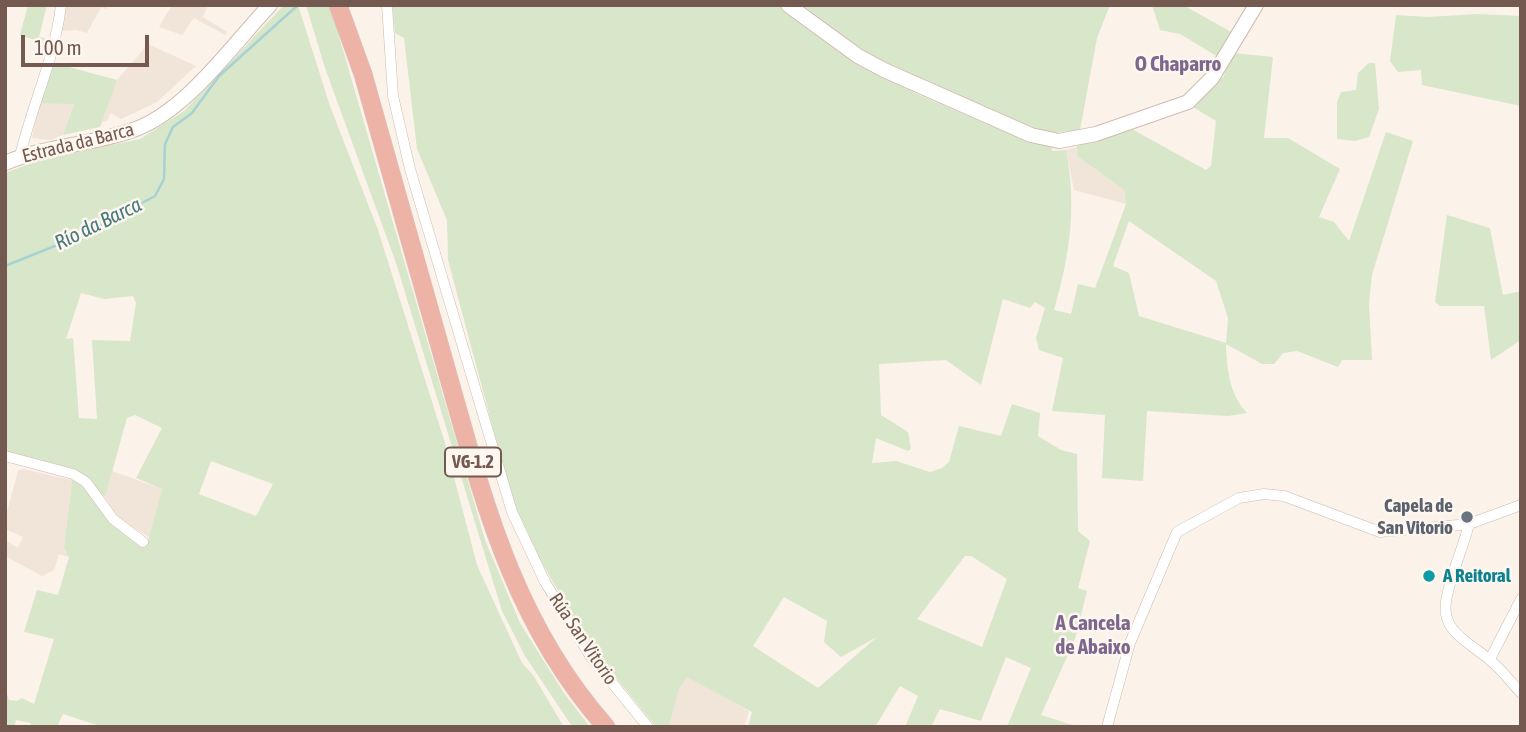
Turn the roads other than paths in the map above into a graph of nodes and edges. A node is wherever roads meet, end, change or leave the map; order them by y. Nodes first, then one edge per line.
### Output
1 (61, 5) edge
2 (270, 5) edge
3 (338, 5) edge
4 (387, 5) edge
5 (788, 5) edge
6 (1256, 5) edge
7 (20, 156) junction
8 (5, 163) edge
9 (5, 456) edge
10 (1521, 505) edge
11 (1469, 524) junction
12 (143, 542) dead end
13 (1521, 599) edge
14 (1490, 659) junction
15 (1521, 693) edge
16 (606, 727) edge
17 (648, 727) edge
18 (1107, 727) edge

1 - 7 street
2 - 7 street, Estrada da Barca
3 - 16 highway, VG-1.2
4 - 17 street, Rúa San Vitorio
5 - 6 street
7 - 8 street, Estrada da Barca
9 - 12 street
10 - 11 street
11 - 14 street
11 - 18 street
13 - 14 street
14 - 15 street

